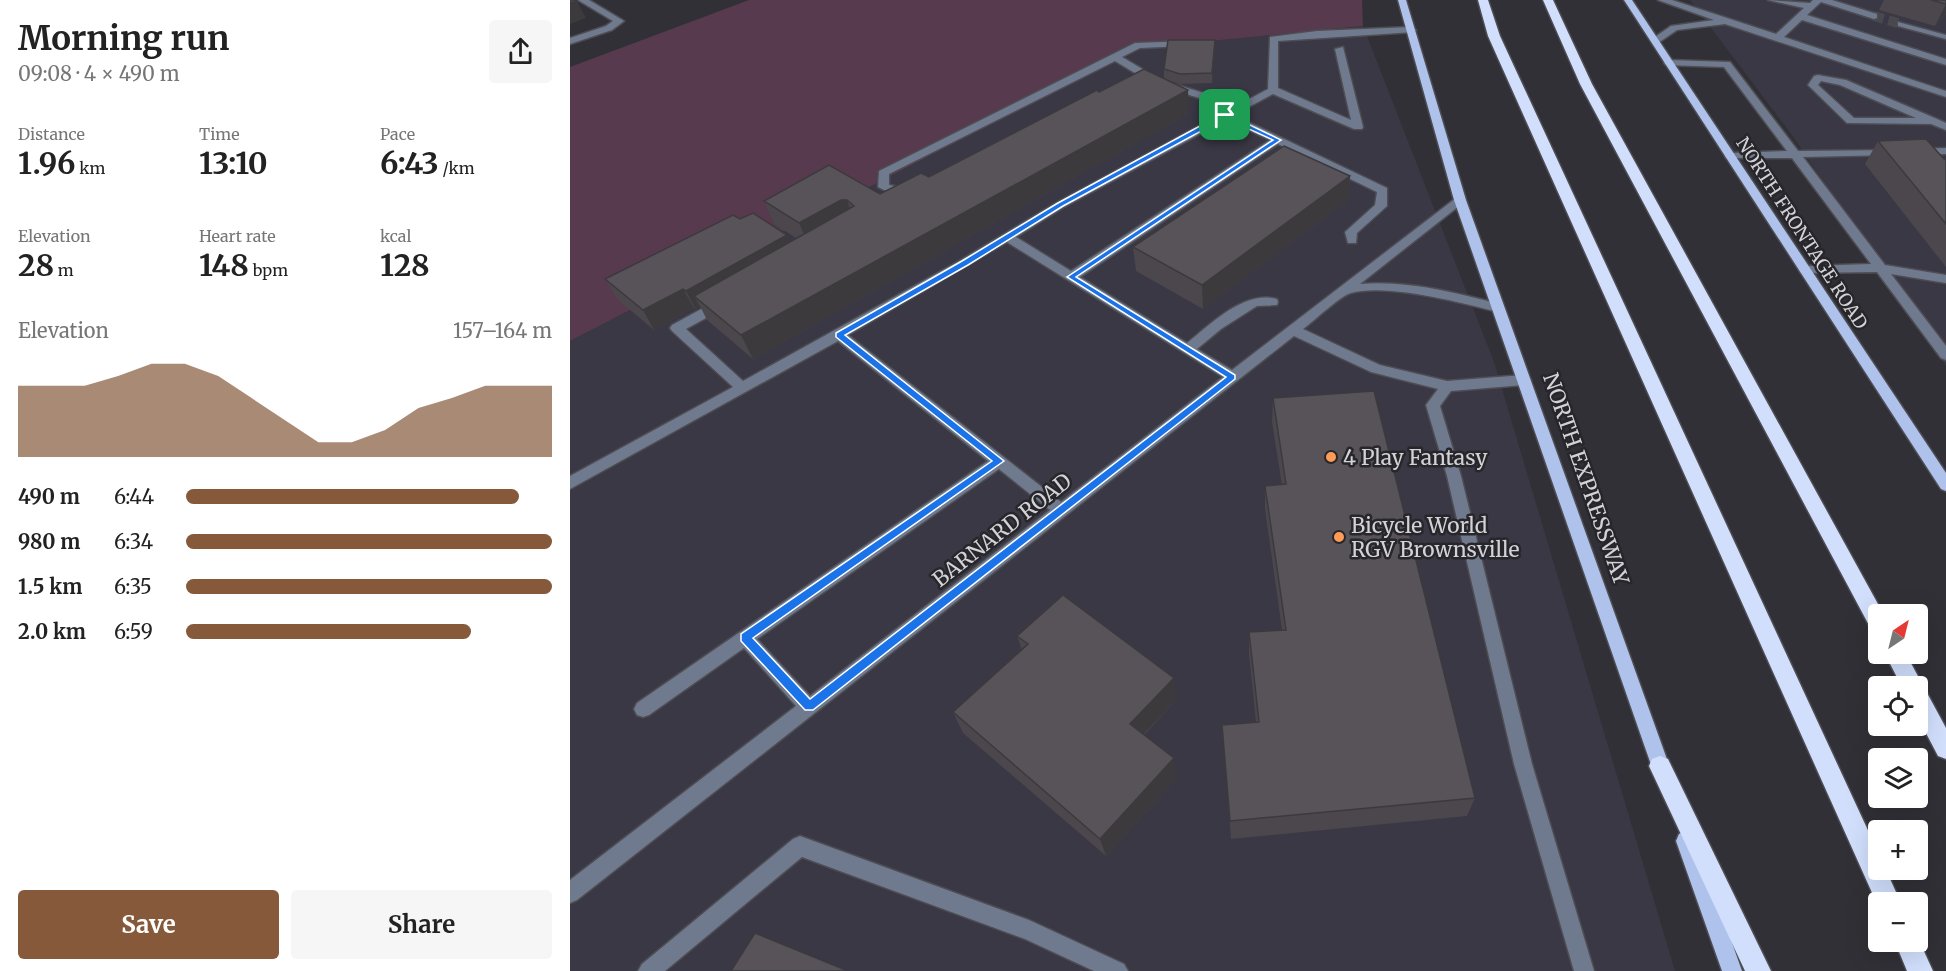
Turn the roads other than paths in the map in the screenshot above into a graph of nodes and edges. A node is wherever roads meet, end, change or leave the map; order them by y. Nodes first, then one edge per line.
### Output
1 (583, 0) edge
2 (1402, 0) edge
3 (1483, 0) edge
4 (1548, 0) edge
5 (1628, 0) edge
6 (1663, 0) edge
7 (1772, 0) edge
8 (1817, 2) edge
9 (1800, 16) junction
10 (1874, 16) tunnel mouth
11 (1727, 21) junction
12 (1901, 24) tunnel mouth
13 (1411, 30) junction
14 (1777, 38) junction
15 (570, 41) edge
16 (1654, 41) junction
17 (1194, 42) edge
18 (1937, 44) edge
19 (1340, 49) dead end
20 (1114, 56) junction
21 (1946, 62) edge
22 (1670, 63) junction
23 (1141, 72) junction
24 (1127, 80) edge
25 (1273, 90) junction
26 (1946, 94) edge
27 (1240, 107) junction
28 (1225, 115) junction
29 (1933, 122) junction
30 (1946, 127) edge
31 (1278, 140) junction
32 (1946, 151) edge
33 (1795, 154) junction
34 (1730, 156) junction
35 (924, 188) edge
36 (1460, 200) junction
37 (1007, 237) junction
38 (1352, 240) dead end
39 (1880, 268) junction
40 (1805, 270) junction
41 (1071, 277) junction
42 (1946, 279) edge
43 (1346, 288) junction
44 (728, 299) edge
45 (1272, 302) dead end
46 (1498, 308) junction
47 (1293, 330) junction
48 (839, 335) junction
49 (1188, 349) junction
50 (1946, 355) edge
51 (1232, 377) junction
52 (1524, 380) junction
53 (1447, 386) junction
54 (742, 388) junction
55 (999, 461) junction
56 (570, 483) edge
57 (1946, 485) edge
58 (1061, 510) junction
59 (1868, 605) edge
60 (745, 638) junction
61 (809, 706) junction
62 (643, 709) dead end
63 (1928, 715) edge
64 (1946, 749) edge
65 (1660, 766) junction
66 (1884, 892) edge
67 (570, 893) edge
68 (1911, 952) edge
69 (650, 971) edge
70 (1117, 971) edge
71 (1584, 971) edge
72 (1732, 971) edge
73 (1758, 971) edge
74 (1920, 971) edge

1 - 15 street
2 - 13 main road, NORTH EXPRESSWAY
3 - 66 highway
4 - 59 highway
5 - 16 main road, NORTH FRONTAGE ROAD
6 - 11 street
7 - 8 street
8 - 9 street
8 - 10 street
9 - 14 street
9 - 18 street
11 - 14 street
11 - 16 street
12 - 18 street
13 - 25 street
13 - 36 main road, NORTH EXPRESSWAY
14 - 26 street
16 - 22 main road, NORTH FRONTAGE ROAD
17 - 20 street
18 - 21 street
19 - 25 street
20 - 23 street
20 - 35 street
22 - 33 street
22 - 34 main road, NORTH FRONTAGE ROAD
23 - 24 street
23 - 27 street
25 - 27 street
27 - 28 street
28 - 31 street
28 - 37 street
29 - 29 street
29 - 30 street
31 - 38 street
31 - 41 street
32 - 33 street
33 - 34 street
33 - 39 street
34 - 40 main road, NORTH FRONTAGE ROAD
36 - 43 street, BARNARD ROAD
36 - 46 main road, NORTH EXPRESSWAY
37 - 41 street
37 - 48 street
39 - 40 street
39 - 42 street
39 - 50 street
40 - 57 main road, NORTH FRONTAGE ROAD
41 - 49 street
43 - 46 street
43 - 47 street, BARNARD ROAD
44 - 54 street
45 - 49 street
46 - 52 main road, NORTH EXPRESSWAY
47 - 51 street, BARNARD ROAD
47 - 53 street
48 - 54 street
48 - 55 street
49 - 51 street
51 - 58 street, BARNARD ROAD
52 - 53 street
52 - 65 main road, NORTH EXPRESSWAY
53 - 71 street
54 - 56 street
55 - 58 street
55 - 60 street
58 - 61 street, BARNARD ROAD
60 - 61 street
60 - 62 street
61 - 67 street, BARNARD ROAD
63 - 64 highway
65 - 72 main road, NORTH EXPRESSWAY
65 - 73 highway
68 - 74 highway
69 - 70 street

